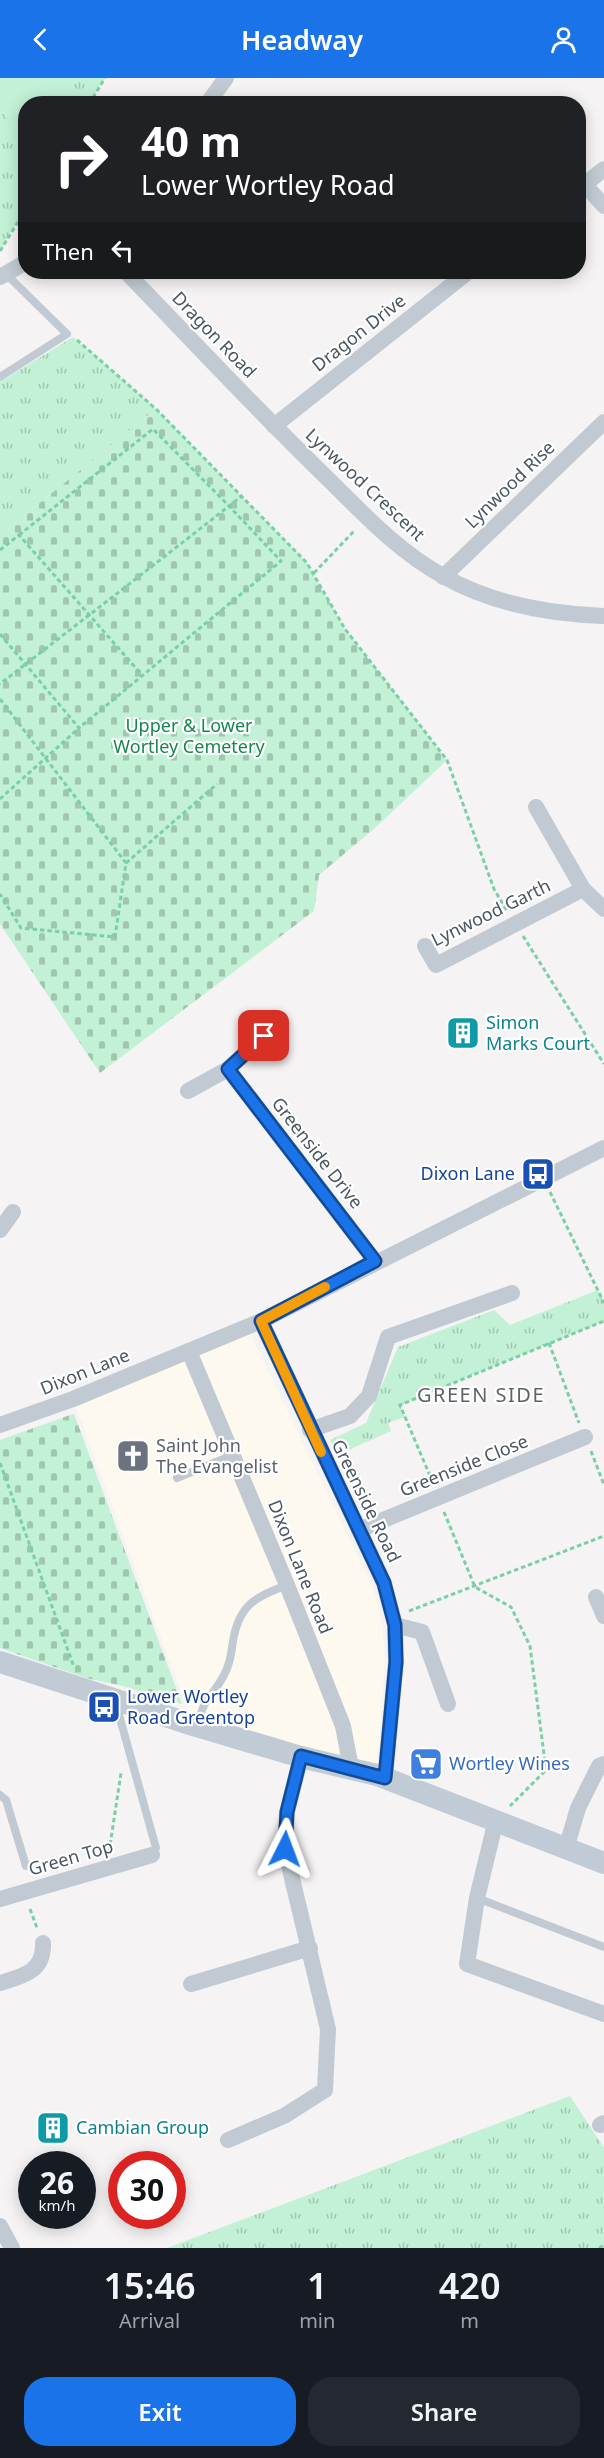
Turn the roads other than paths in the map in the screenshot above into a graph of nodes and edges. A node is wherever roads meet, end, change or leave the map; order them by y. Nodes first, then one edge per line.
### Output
1 (226, 78) edge
2 (213, 96) edge
3 (604, 169) edge
4 (586, 184) edge
5 (586, 190) edge
6 (604, 206) edge
7 (18, 267) edge
8 (3, 275) edge
9 (133, 279) edge
10 (459, 279) edge
11 (0, 377) edge
12 (604, 422) edge
13 (274, 426) junction
14 (443, 577) junction
15 (604, 616) edge
16 (536, 807) dead end
17 (583, 889) junction
18 (604, 909) edge
19 (425, 946) dead end
20 (264, 1036) dead end
21 (228, 1069) junction
22 (188, 1091) dead end
23 (604, 1148) edge
24 (13, 1212) dead end
25 (0, 1230) edge
26 (375, 1261) junction
27 (512, 1293) dead end
28 (261, 1321) junction
29 (189, 1351) junction
30 (0, 1425) edge
31 (310, 1430) junction
32 (585, 1437) road end
33 (233, 1455) junction
34 (177, 1478) dead end
35 (359, 1530) junction
36 (287, 1585) junction
37 (596, 1597) dead end
38 (604, 1616) edge
39 (394, 1621) junction
40 (0, 1662) edge
41 (114, 1700) junction
42 (448, 1704) dead end
43 (198, 1726) junction
44 (301, 1756) junction
45 (604, 1764) edge
46 (351, 1768) junction
47 (385, 1778) junction
48 (0, 1795) edge
49 (496, 1820) junction
50 (566, 1849) junction
51 (152, 1856) joint
52 (604, 1863) edge
53 (26, 1866) dead end
54 (477, 1898) junction
55 (0, 1899) edge
56 (43, 1943) road end
57 (604, 1947) edge
58 (310, 1948) junction
59 (0, 1983) edge
60 (191, 1984) dead end
61 (604, 2014) edge
62 (228, 2140) dead end
63 (0, 2226) edge
64 (12, 2248) edge

1 - 2 street
3 - 4 street
5 - 6 street
7 - 8 street
8 - 11 lane
9 - 13 street, Dragon Road
10 - 13 street, Dragon Drive
12 - 14 street, Lynwood Rise
13 - 14 street, Lynwood Crescent
14 - 15 street, Lynwood Crescent
16 - 17 street
17 - 18 street
17 - 19 street, Lynwood Garth
20 - 21 street
21 - 22 street
21 - 26 street, Greenside Drive
23 - 26 street, Dixon Lane
24 - 25 street
26 - 28 street, Dixon Lane
27 - 31 street
28 - 29 street, Dixon Lane
28 - 31 street, Greenside Road
29 - 30 street, Dixon Lane
29 - 33 street, Dixon Lane Road
31 - 35 street, Greenside Road
32 - 35 street, Greenside Close
33 - 34 lane
33 - 36 street, Dixon Lane Road
35 - 39 street, Greenside Road
36 - 43 lane
36 - 46 street, Dixon Lane Road
37 - 38 street
39 - 42 street
39 - 47 street, Greenside Road
40 - 41 street
41 - 43 street
41 - 51 lane
43 - 44 street
44 - 46 street
44 - 58 street
45 - 50 street
46 - 47 street
47 - 49 street
48 - 53 lane
49 - 50 street
49 - 54 street
50 - 52 street
51 - 55 street, Green Top
54 - 57 lane
54 - 61 street
56 - 59 street
58 - 60 street
58 - 62 street
63 - 64 street

